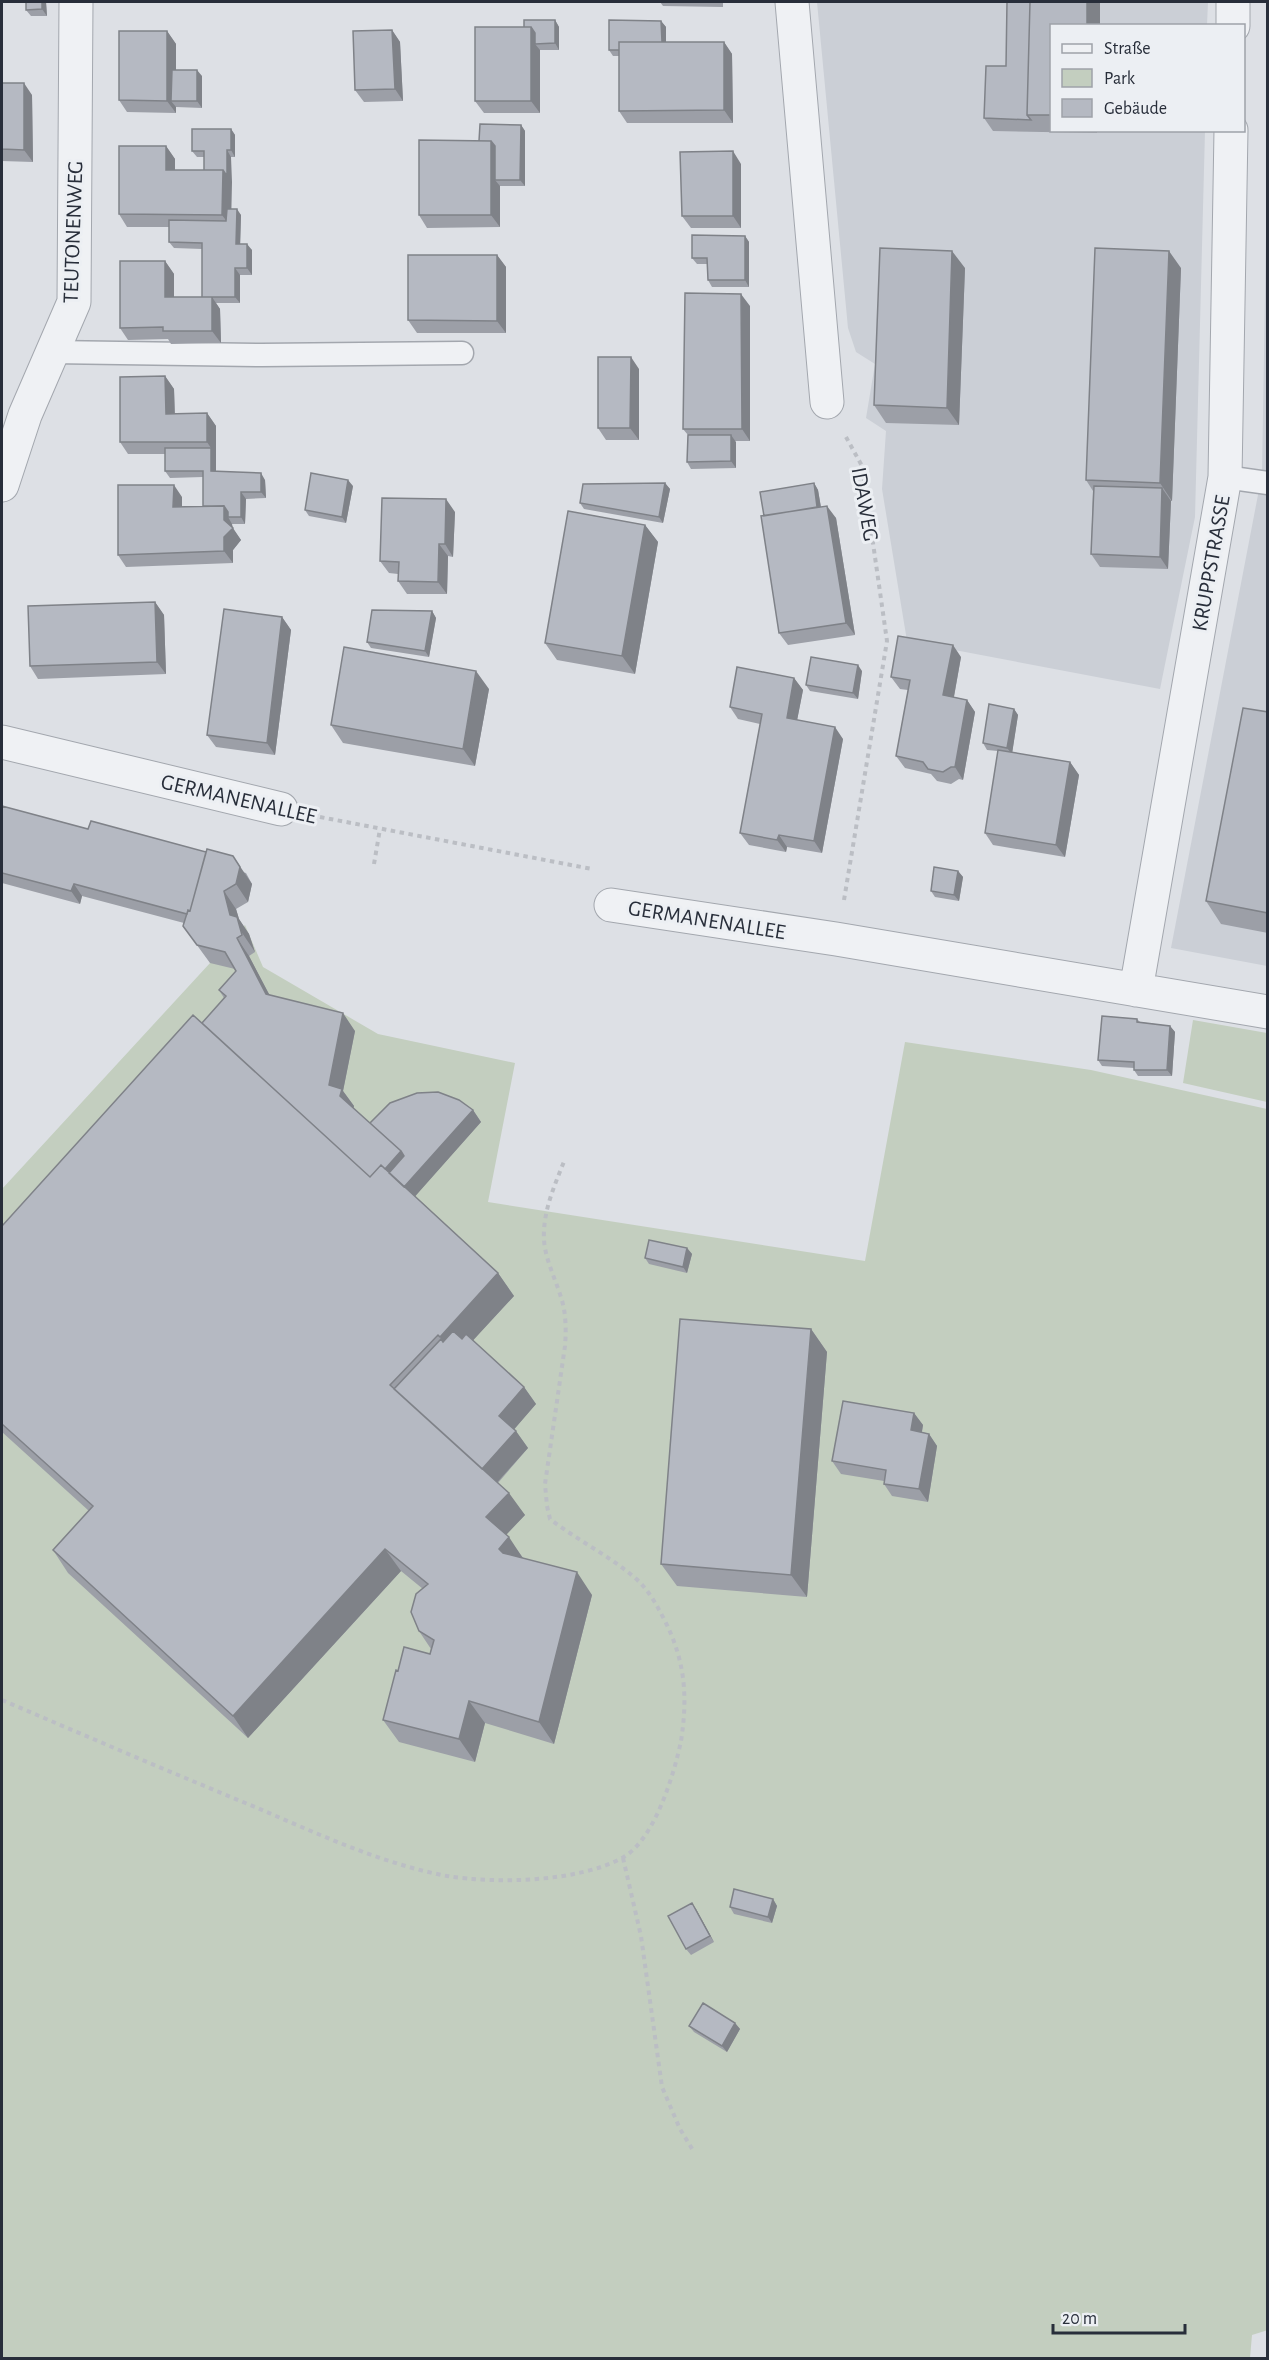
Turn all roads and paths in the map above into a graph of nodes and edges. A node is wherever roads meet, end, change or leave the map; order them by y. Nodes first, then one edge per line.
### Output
1 (76, 2) edge
2 (792, 2) edge
3 (1233, 2) edge
4 (1233, 24) edge
5 (1231, 132) edge
6 (52, 352) junction
7 (462, 353) dead end
8 (827, 402) joint
9 (1225, 477) junction
10 (1268, 483) edge
11 (2, 485) edge
12 (2, 742) edge
13 (281, 809) joint
14 (380, 829) junction
15 (374, 864) dead end
16 (611, 904) joint
17 (836, 939) junction
18 (1136, 990) junction
19 (1268, 1012) edge
20 (565, 1159) dead end
21 (2, 1700) edge
22 (624, 1858) junction
23 (694, 2152) dead end

1 - 6 street, TEUTONENWEG
2 - 8 street
3 - 4 street
5 - 9 street, KRUPPSTRASSE
6 - 7 lane
6 - 11 street, TEUTONENWEG
8 - 17 path, IDAWEG
9 - 10 lane
9 - 18 street, KRUPPSTRASSE
12 - 13 street, GERMANENALLEE
13 - 14 path, GERMANENALLEE
14 - 15 path
14 - 16 path, GERMANENALLEE
16 - 17 street, GERMANENALLEE
17 - 18 street, GERMANENALLEE
18 - 19 street, GERMANENALLEE
20 - 22 path
21 - 22 path
22 - 23 path

